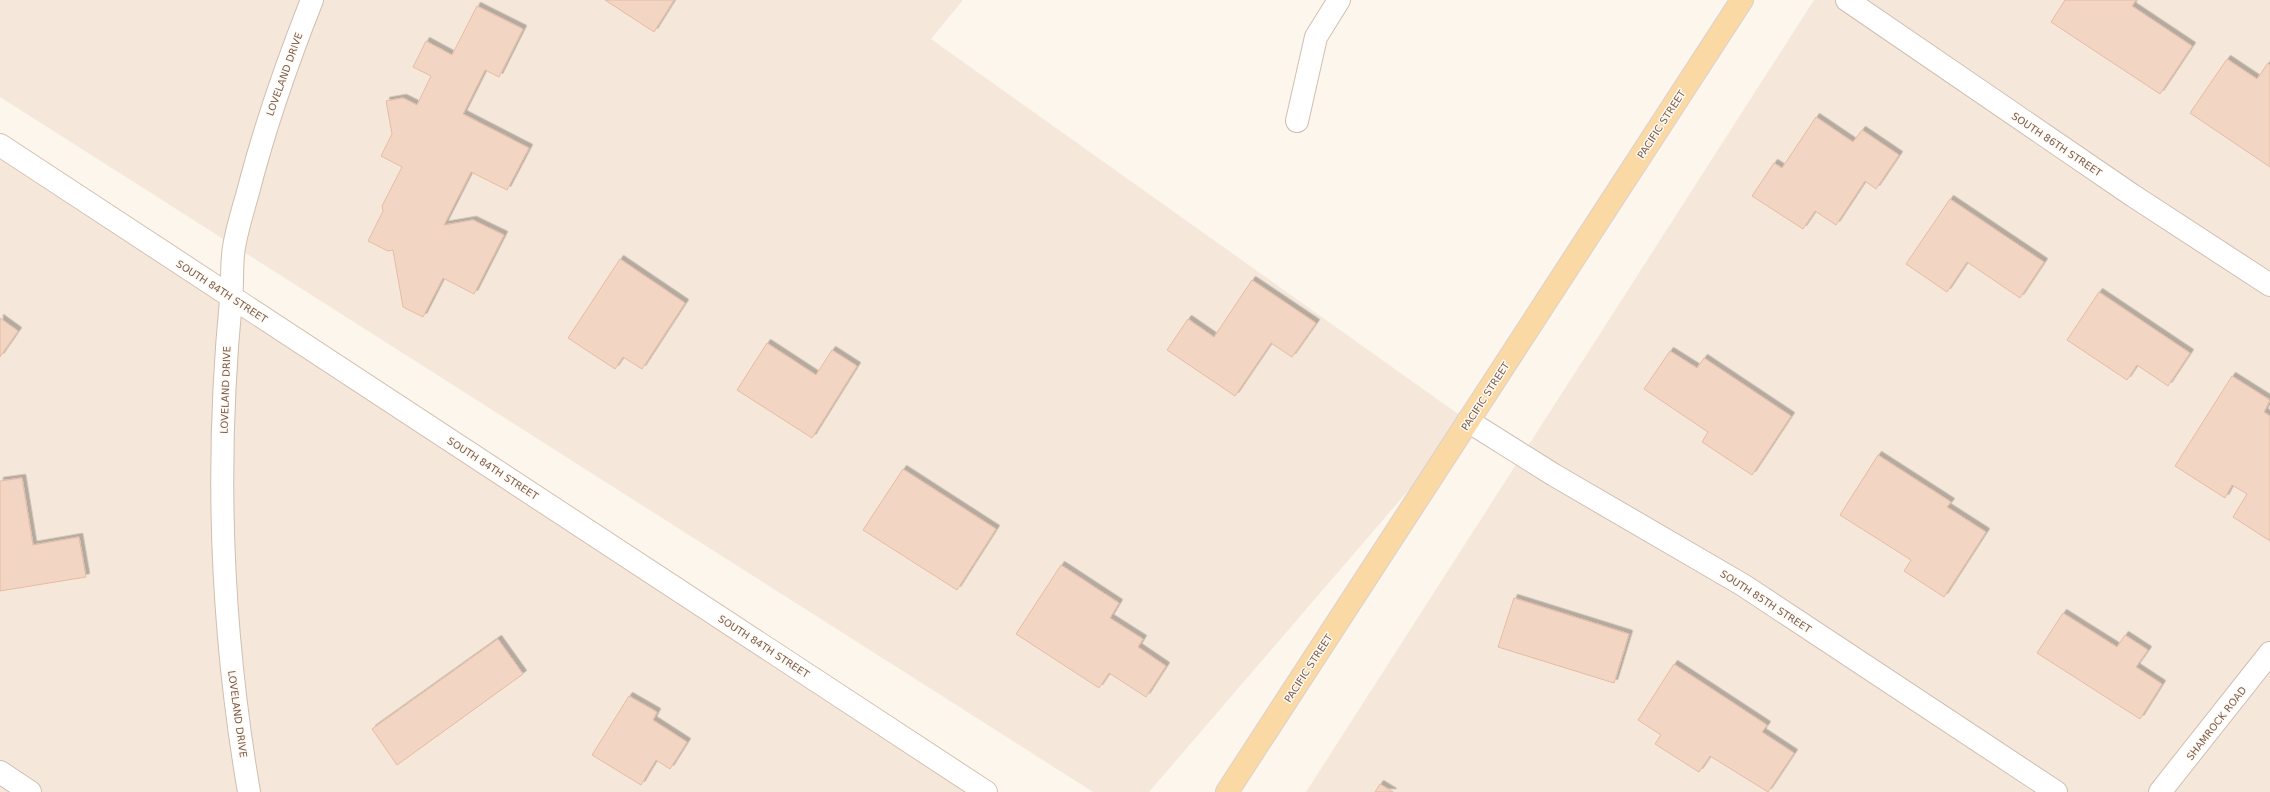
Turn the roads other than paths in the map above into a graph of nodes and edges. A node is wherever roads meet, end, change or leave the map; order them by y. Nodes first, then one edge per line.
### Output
1 (312, 0) edge
2 (1338, 0) edge
3 (1742, 0) edge
4 (1847, 0) edge
5 (1297, 121) dead end
6 (0, 144) edge
7 (2270, 285) edge
8 (231, 297) junction
9 (1468, 421) junction
10 (2270, 652) edge
11 (0, 772) edge
12 (30, 792) edge
13 (249, 792) edge
14 (986, 792) edge
15 (1227, 792) edge
16 (2056, 792) edge
17 (2160, 792) edge

1 - 8 street, LOVELAND DRIVE
2 - 5 street
3 - 9 main road, PACIFIC STREET
4 - 7 street, SOUTH 86TH STREET
6 - 8 street, SOUTH 84TH STREET
8 - 13 street, LOVELAND DRIVE
8 - 14 street, SOUTH 84TH STREET
9 - 15 main road, PACIFIC STREET
9 - 16 street, SOUTH 85TH STREET
10 - 17 street, SHAMROCK ROAD
11 - 12 street

